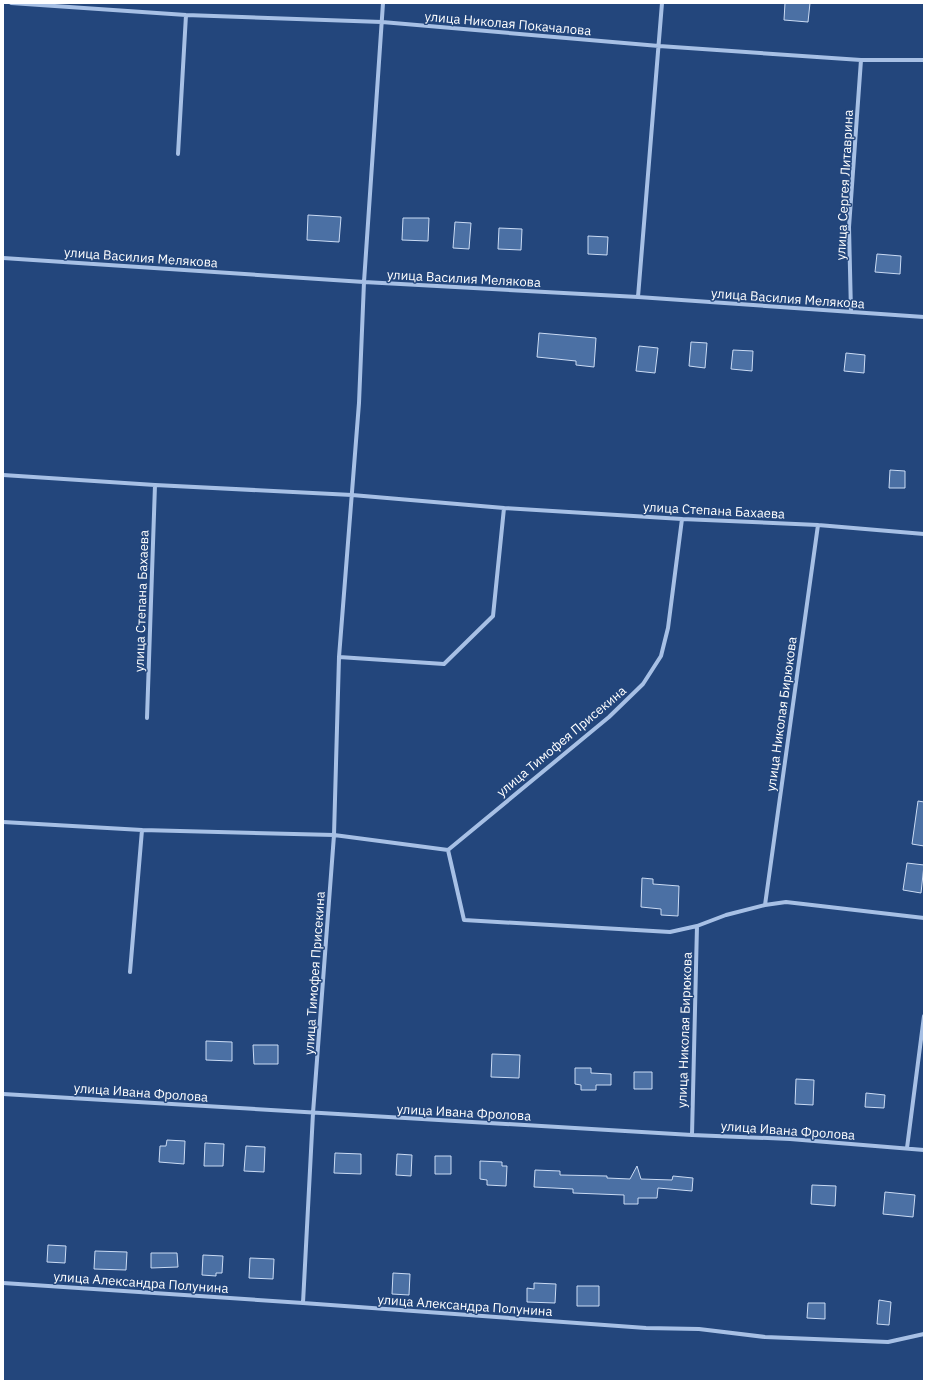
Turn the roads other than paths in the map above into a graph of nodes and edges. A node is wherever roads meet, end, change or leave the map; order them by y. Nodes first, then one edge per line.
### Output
1 (11, 3) edge
2 (384, 3) edge
3 (662, 3) edge
4 (186, 15) junction
5 (382, 22) junction
6 (659, 46) junction
7 (861, 60) junction
8 (924, 60) edge
9 (178, 154) dead end
10 (3, 258) edge
11 (364, 282) junction
12 (638, 298) junction
13 (851, 312) junction
14 (924, 317) edge
15 (3, 475) edge
16 (155, 485) junction
17 (352, 495) junction
18 (504, 508) junction
19 (682, 519) junction
20 (818, 525) junction
21 (924, 534) edge
22 (339, 657) junction
23 (147, 718) dead end
24 (3, 822) edge
25 (142, 830) junction
26 (334, 835) junction
27 (448, 850) junction
28 (765, 905) junction
29 (924, 918) edge
30 (697, 926) junction
31 (130, 972) dead end
32 (924, 1016) edge
33 (3, 1094) edge
34 (313, 1113) junction
35 (692, 1135) junction
36 (907, 1148) junction
37 (924, 1150) edge
38 (3, 1284) edge
39 (302, 1303) junction
40 (924, 1334) edge

1 - 4 street, улица Николая Покачалова
2 - 5 street
3 - 6 street
4 - 5 street, улица Николая Покачалова
4 - 9 street
5 - 6 street, улица Николая Покачалова
5 - 11 street
6 - 7 street
6 - 12 street
7 - 8 street
7 - 13 street, улица Сергея Литаврина
10 - 11 street, улица Василия Мелякова
11 - 12 street, улица Василия Мелякова
11 - 17 street
12 - 13 street, улица Василия Мелякова
13 - 14 street, улица Василия Мелякова
15 - 16 street, улица Степана Бахаева
16 - 17 street, улица Степана Бахаева
16 - 23 street, улица Степана Бахаева
17 - 18 street, улица Степана Бахаева
17 - 22 street
18 - 19 street, улица Степана Бахаева
18 - 22 street
19 - 20 street, улица Степана Бахаева
19 - 27 street, улица Тимофея Присекина
20 - 21 street, улица Степана Бахаева
20 - 28 street, улица Николая Бирюкова
22 - 26 street
24 - 25 street
25 - 26 street
25 - 31 street
26 - 27 street
26 - 34 street, улица Тимофея Присекина
27 - 30 street
28 - 29 street
28 - 30 street
30 - 35 street, улица Николая Бирюкова
32 - 36 street
33 - 34 street, улица Ивана Фролова
34 - 35 street, улица Ивана Фролова
34 - 39 street, улица Тимофея Присекина
35 - 36 street, улица Ивана Фролова
36 - 37 street, улица Ивана Фролова
38 - 39 street, улица Александра Полунина
39 - 40 street, улица Александра Полунина

